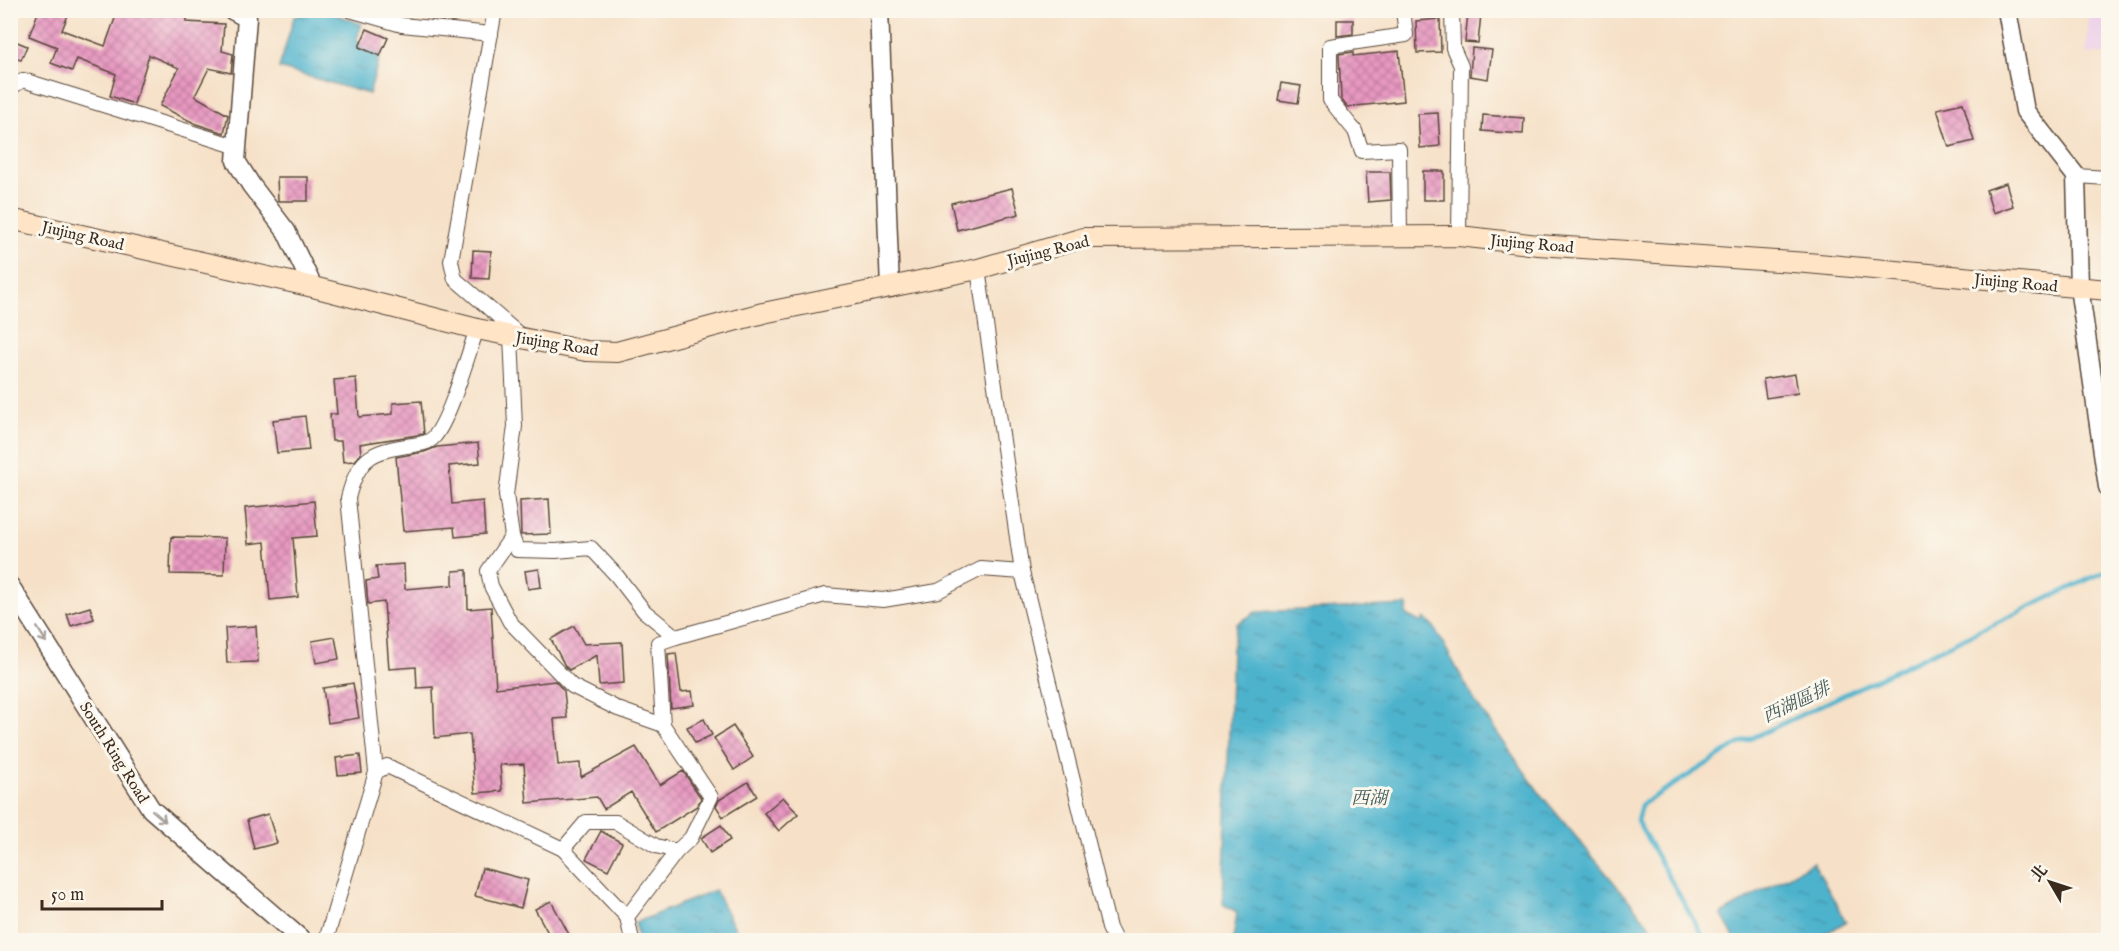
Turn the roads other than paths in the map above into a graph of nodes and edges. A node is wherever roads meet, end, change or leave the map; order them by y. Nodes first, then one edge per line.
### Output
1 (350, 10) edge
2 (495, 10) edge
3 (879, 10) edge
4 (1403, 10) edge
5 (1452, 10) edge
6 (2007, 10) edge
7 (235, 11) edge
8 (491, 34) junction
9 (10, 88) edge
10 (235, 146) junction
11 (2076, 176) junction
12 (2109, 177) edge
13 (10, 219) edge
14 (1400, 236) junction
15 (1459, 236) junction
16 (978, 269) junction
17 (313, 287) junction
18 (2079, 287) junction
19 (890, 288) junction
20 (2109, 290) edge
21 (477, 329) junction
22 (518, 338) junction
23 (2109, 487) edge
24 (512, 536) junction
25 (1022, 572) junction
26 (10, 586) edge
27 (676, 637) junction
28 (663, 724) junction
29 (376, 772) junction
30 (563, 849) junction
31 (676, 851) junction
32 (627, 917) junction
33 (302, 940) edge
34 (326, 940) edge
35 (633, 940) edge
36 (1115, 940) edge

1 - 8 street
2 - 8 street
3 - 19 street
4 - 14 street
5 - 15 street
6 - 11 street
7 - 10 street
8 - 22 street
9 - 10 street
10 - 17 street
11 - 12 street
11 - 18 street
13 - 17 main road, Jiujing Road
14 - 15 main road, Jiujing Road
14 - 16 main road, Jiujing Road
15 - 18 main road, Jiujing Road
16 - 19 main road, Jiujing Road
16 - 25 street
17 - 21 main road, Jiujing Road
18 - 20 main road, Jiujing Road
18 - 23 street
19 - 22 main road, Jiujing Road
21 - 22 main road, Jiujing Road
21 - 29 street
22 - 24 street
24 - 27 street
24 - 28 street
25 - 27 street
25 - 36 street
26 -> 33 street, South Ring Road
27 - 28 street
28 - 31 street
29 - 30 street
29 - 34 street
30 - 31 street
30 - 32 street
31 - 32 street
32 - 35 street

